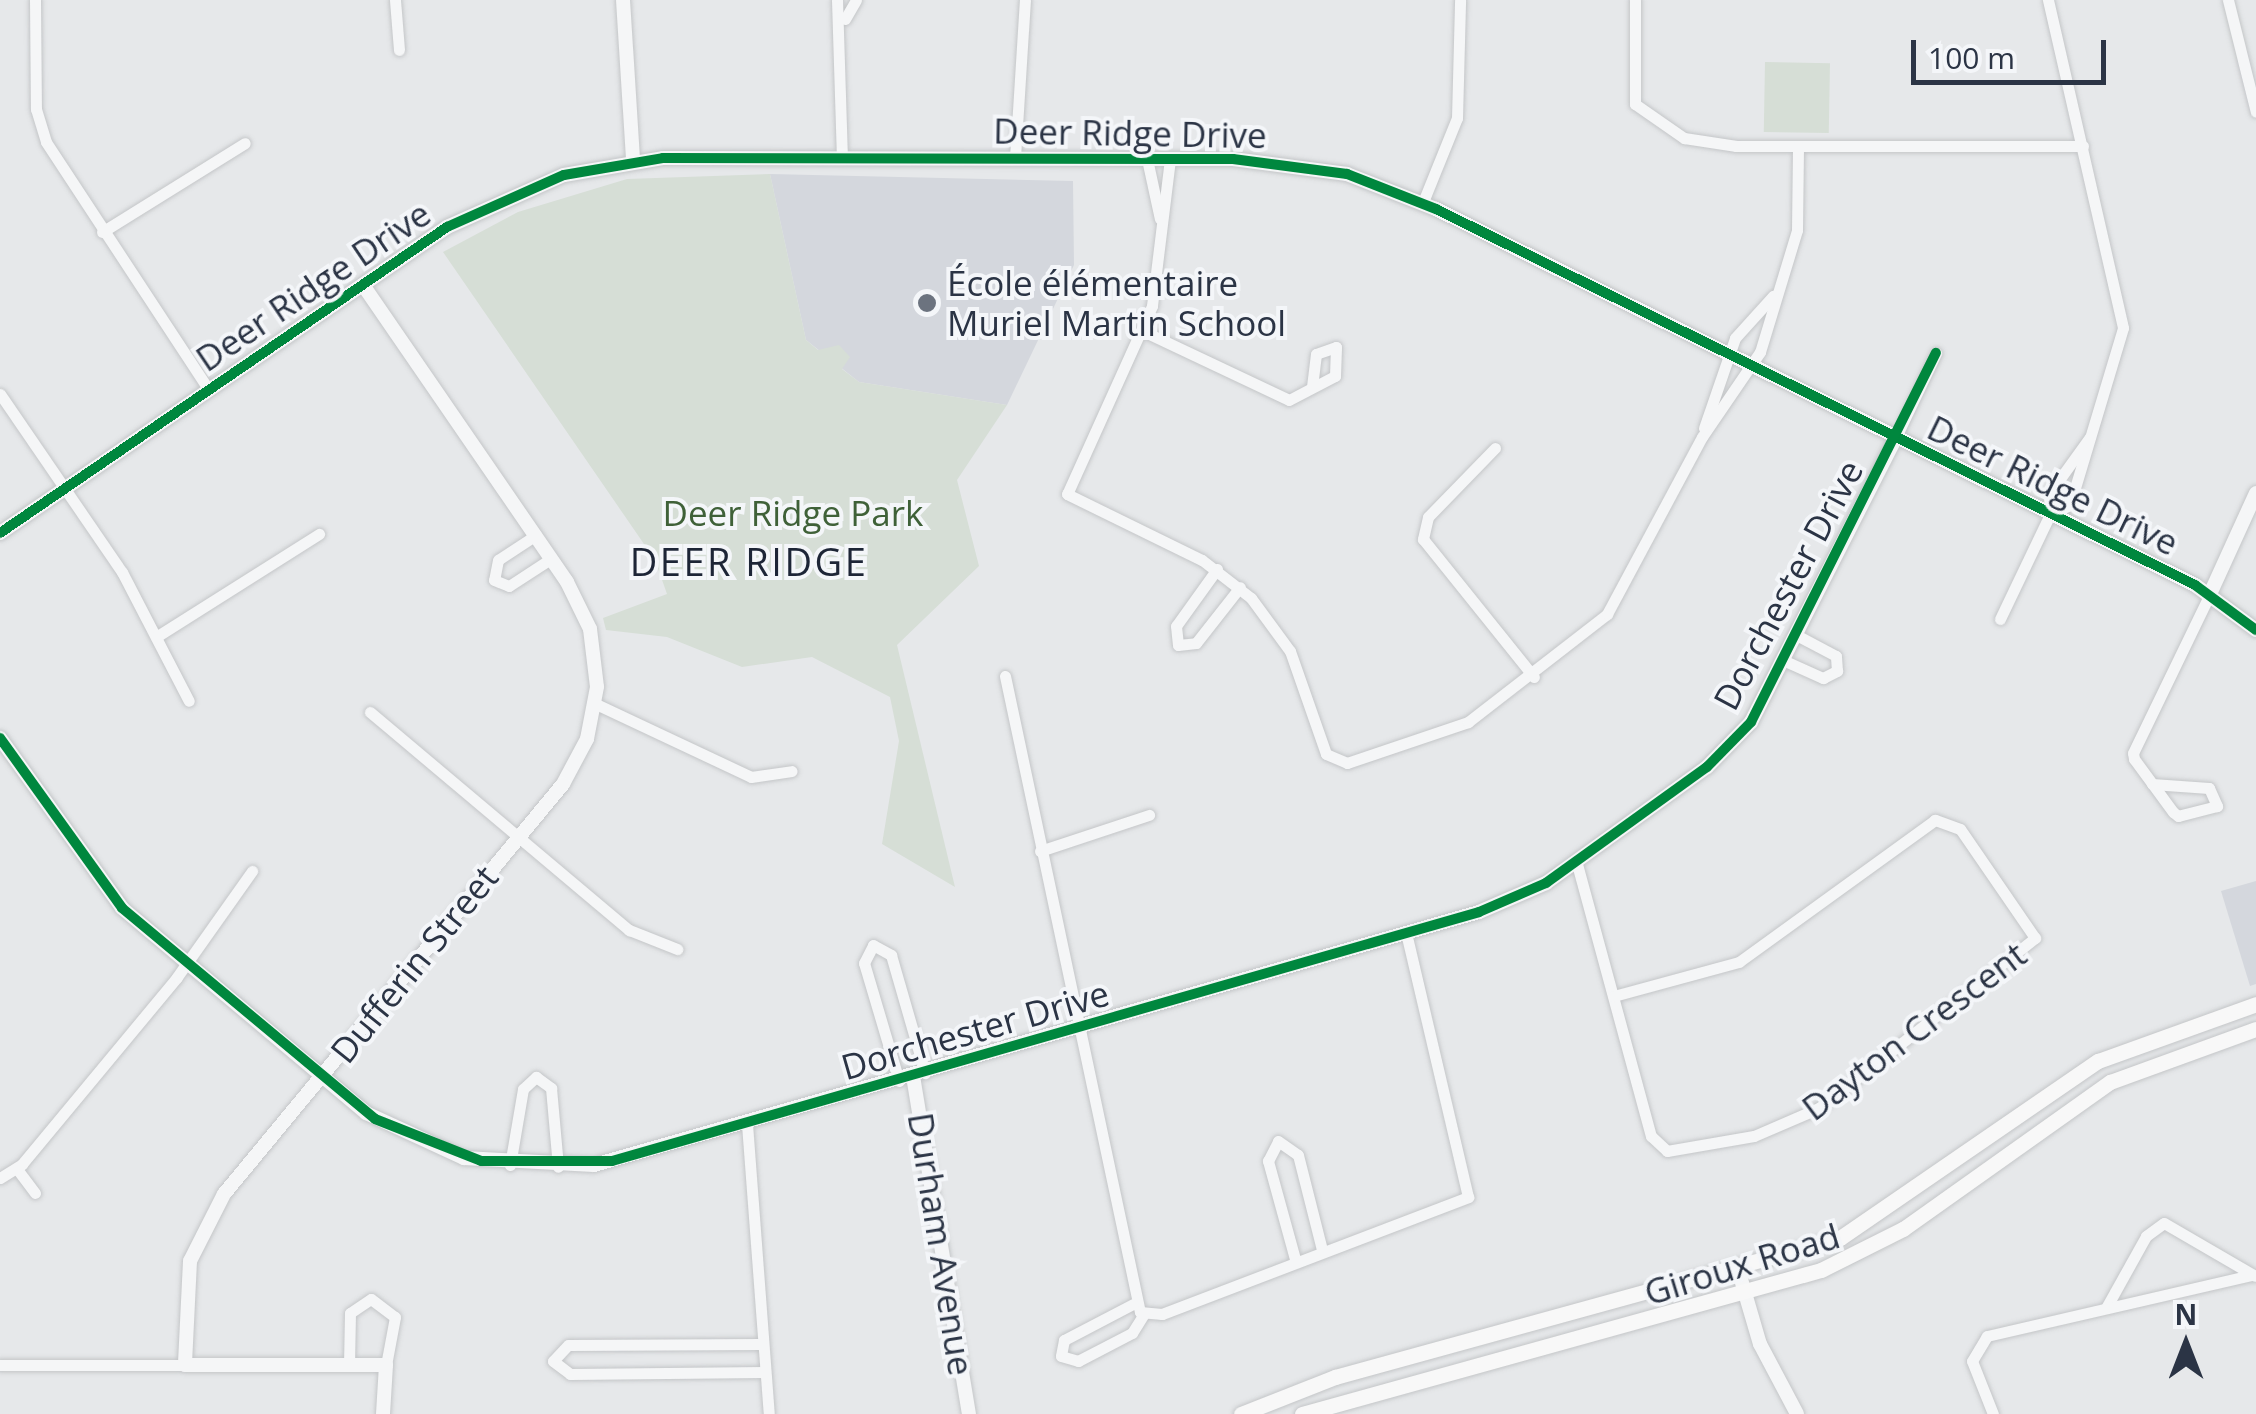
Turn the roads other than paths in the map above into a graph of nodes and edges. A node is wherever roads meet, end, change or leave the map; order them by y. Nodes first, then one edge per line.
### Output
1 (36, 0) edge
2 (395, 0) edge
3 (623, 0) edge
4 (836, 0) edge
5 (856, 0) edge
6 (1025, 0) edge
7 (1460, 0) edge
8 (1635, 0) edge
9 (2048, 0) edge
10 (2228, 0) edge
11 (843, 23) junction
12 (399, 50) dead end
13 (2256, 112) edge
14 (245, 143) dead end
15 (1798, 146) junction
16 (2083, 146) junction
17 (842, 158) junction
18 (1015, 158) junction
19 (1147, 158) junction
20 (1170, 158) junction
21 (633, 160) junction
22 (1423, 202) junction
23 (1160, 219) junction
24 (102, 232) junction
25 (363, 285) junction
26 (1773, 296) junction
27 (1143, 331) junction
28 (1936, 353) dead end
29 (1728, 354) junction
30 (1753, 366) junction
31 (1312, 385) dead end
32 (209, 390) junction
33 (0, 394) edge
34 (2093, 434) junction
35 (1702, 437) junction
36 (1896, 437) junction
37 (1495, 448) dead end
38 (65, 489) junction
39 (2256, 493) edge
40 (2050, 514) junction
41 (0, 533) edge
42 (319, 534) dead end
43 (536, 535) junction
44 (552, 558) junction
45 (1217, 570) junction
46 (1240, 587) junction
47 (2210, 594) junction
48 (2000, 619) dead end
49 (2256, 630) edge
50 (1798, 636) junction
51 (156, 637) junction
52 (1786, 661) junction
53 (1005, 676) dead end
54 (1534, 677) junction
55 (190, 701) dead end
56 (596, 704) junction
57 (370, 712) dead end
58 (2, 744) edge
59 (792, 772) dead end
60 (2152, 784) junction
61 (1149, 815) dead end
62 (518, 838) junction
63 (1040, 851) junction
64 (1577, 864) junction
65 (252, 871) dead end
66 (1406, 933) junction
67 (677, 949) dead end
68 (187, 965) junction
69 (1614, 996) junction
70 (2256, 1004) edge
71 (2256, 1029) edge
72 (1074, 1030) junction
73 (322, 1076) junction
74 (912, 1077) junction
75 (747, 1124) junction
76 (510, 1166) junction
77 (558, 1167) junction
78 (17, 1170) junction
79 (0, 1178) edge
80 (35, 1193) dead end
81 (1322, 1250) junction
82 (1294, 1259) junction
83 (1738, 1270) junction
84 (2254, 1275) edge
85 (1744, 1292) junction
86 (1133, 1304) junction
87 (2106, 1308) junction
88 (1144, 1314) junction
89 (761, 1344) junction
90 (0, 1365) edge
91 (185, 1365) junction
92 (349, 1365) junction
93 (386, 1365) junction
94 (764, 1372) junction
95 (969, 1413) edge
96 (383, 1414) edge
97 (769, 1414) edge
98 (1241, 1414) edge
99 (1302, 1414) edge
100 (1797, 1414) edge
101 (1993, 1414) edge

1 - 24 street
2 - 12 street
3 - 21 street
4 - 11 street
5 - 11 street
6 - 18 street
7 - 22 street
8 - 15 street
9 - 16 street
10 - 13 street
11 - 17 street
14 - 24 street
15 - 16 street
15 - 26 street
16 - 34 street
17 - 18 street, Deer Ridge Drive
17 - 21 street, Deer Ridge Drive
18 - 19 street, Deer Ridge Drive
19 - 20 street, Deer Ridge Drive
19 - 23 street
20 - 22 street, Deer Ridge Drive
20 - 23 street
21 - 25 street, Deer Ridge Drive
22 - 29 street, Deer Ridge Drive
23 - 27 street
24 - 32 street
25 - 32 street, Deer Ridge Drive
25 - 43 street, Dufferin Street
26 - 29 street
26 - 30 street
27 - 31 street
27 - 45 street
28 - 36 street
29 - 30 street, Deer Ridge Drive
29 - 35 street
30 - 35 street
30 - 36 street, Deer Ridge Drive
32 - 38 street, Deer Ridge Drive
33 - 38 street
34 - 40 street
34 - 40 street
35 - 54 street
36 - 40 street, Deer Ridge Drive
36 - 50 street, Dorchester Drive
37 - 54 street
38 - 41 street, Deer Ridge Drive
38 - 51 street
39 - 47 street
40 - 47 street, Deer Ridge Drive
40 - 48 street
42 - 51 street
43 - 44 street, Dufferin Street
43 - 44 street
44 - 56 street, Dufferin Street
45 - 46 street
45 - 46 street
46 - 54 street
47 - 49 street, Deer Ridge Drive
47 - 60 street
50 - 52 street, Dorchester Drive
50 - 52 street, Dorchester Drive
51 - 55 street
52 - 64 street, Dorchester Drive
53 - 63 street
56 - 59 street
56 - 62 street, Dufferin Street
57 - 62 street
58 - 68 street, Dorchester Drive
60 - 60 street
61 - 63 street
62 - 67 street
62 - 73 street, Dufferin Street
63 - 72 street
64 - 66 street, Dorchester Drive
64 - 69 street, Dayton Crescent
65 - 68 street
66 - 72 street, Dorchester Drive
66 - 81 street
68 - 73 street, Dorchester Drive
68 - 78 street
69 - 69 street, Dayton Crescent
70 - 83 main road, Giroux Road
71 - 85 main road, Giroux Road
72 - 74 street, Dorchester Drive
72 - 86 street
73 - 76 street, Dorchester Drive
73 - 91 street, Dufferin Street
74 - 74 street
74 - 75 street, Dorchester Drive
74 - 95 street, Durham Avenue
75 - 77 street, Dorchester Drive
75 - 89 street
76 - 77 street, Dorchester Drive
76 - 77 street
78 - 79 street
78 - 80 street
81 - 82 street
81 - 82 street
82 - 88 street
83 - 85 street
83 - 98 main road, Giroux Road
84 - 87 street
84 - 87 street
85 - 99 main road, Giroux Road
85 - 100 street
86 - 88 street
86 - 88 street
87 - 101 street
89 - 94 street
89 - 94 street
90 - 91 street
91 - 92 street
92 - 93 street
92 - 93 street
93 - 96 street
94 - 97 street

